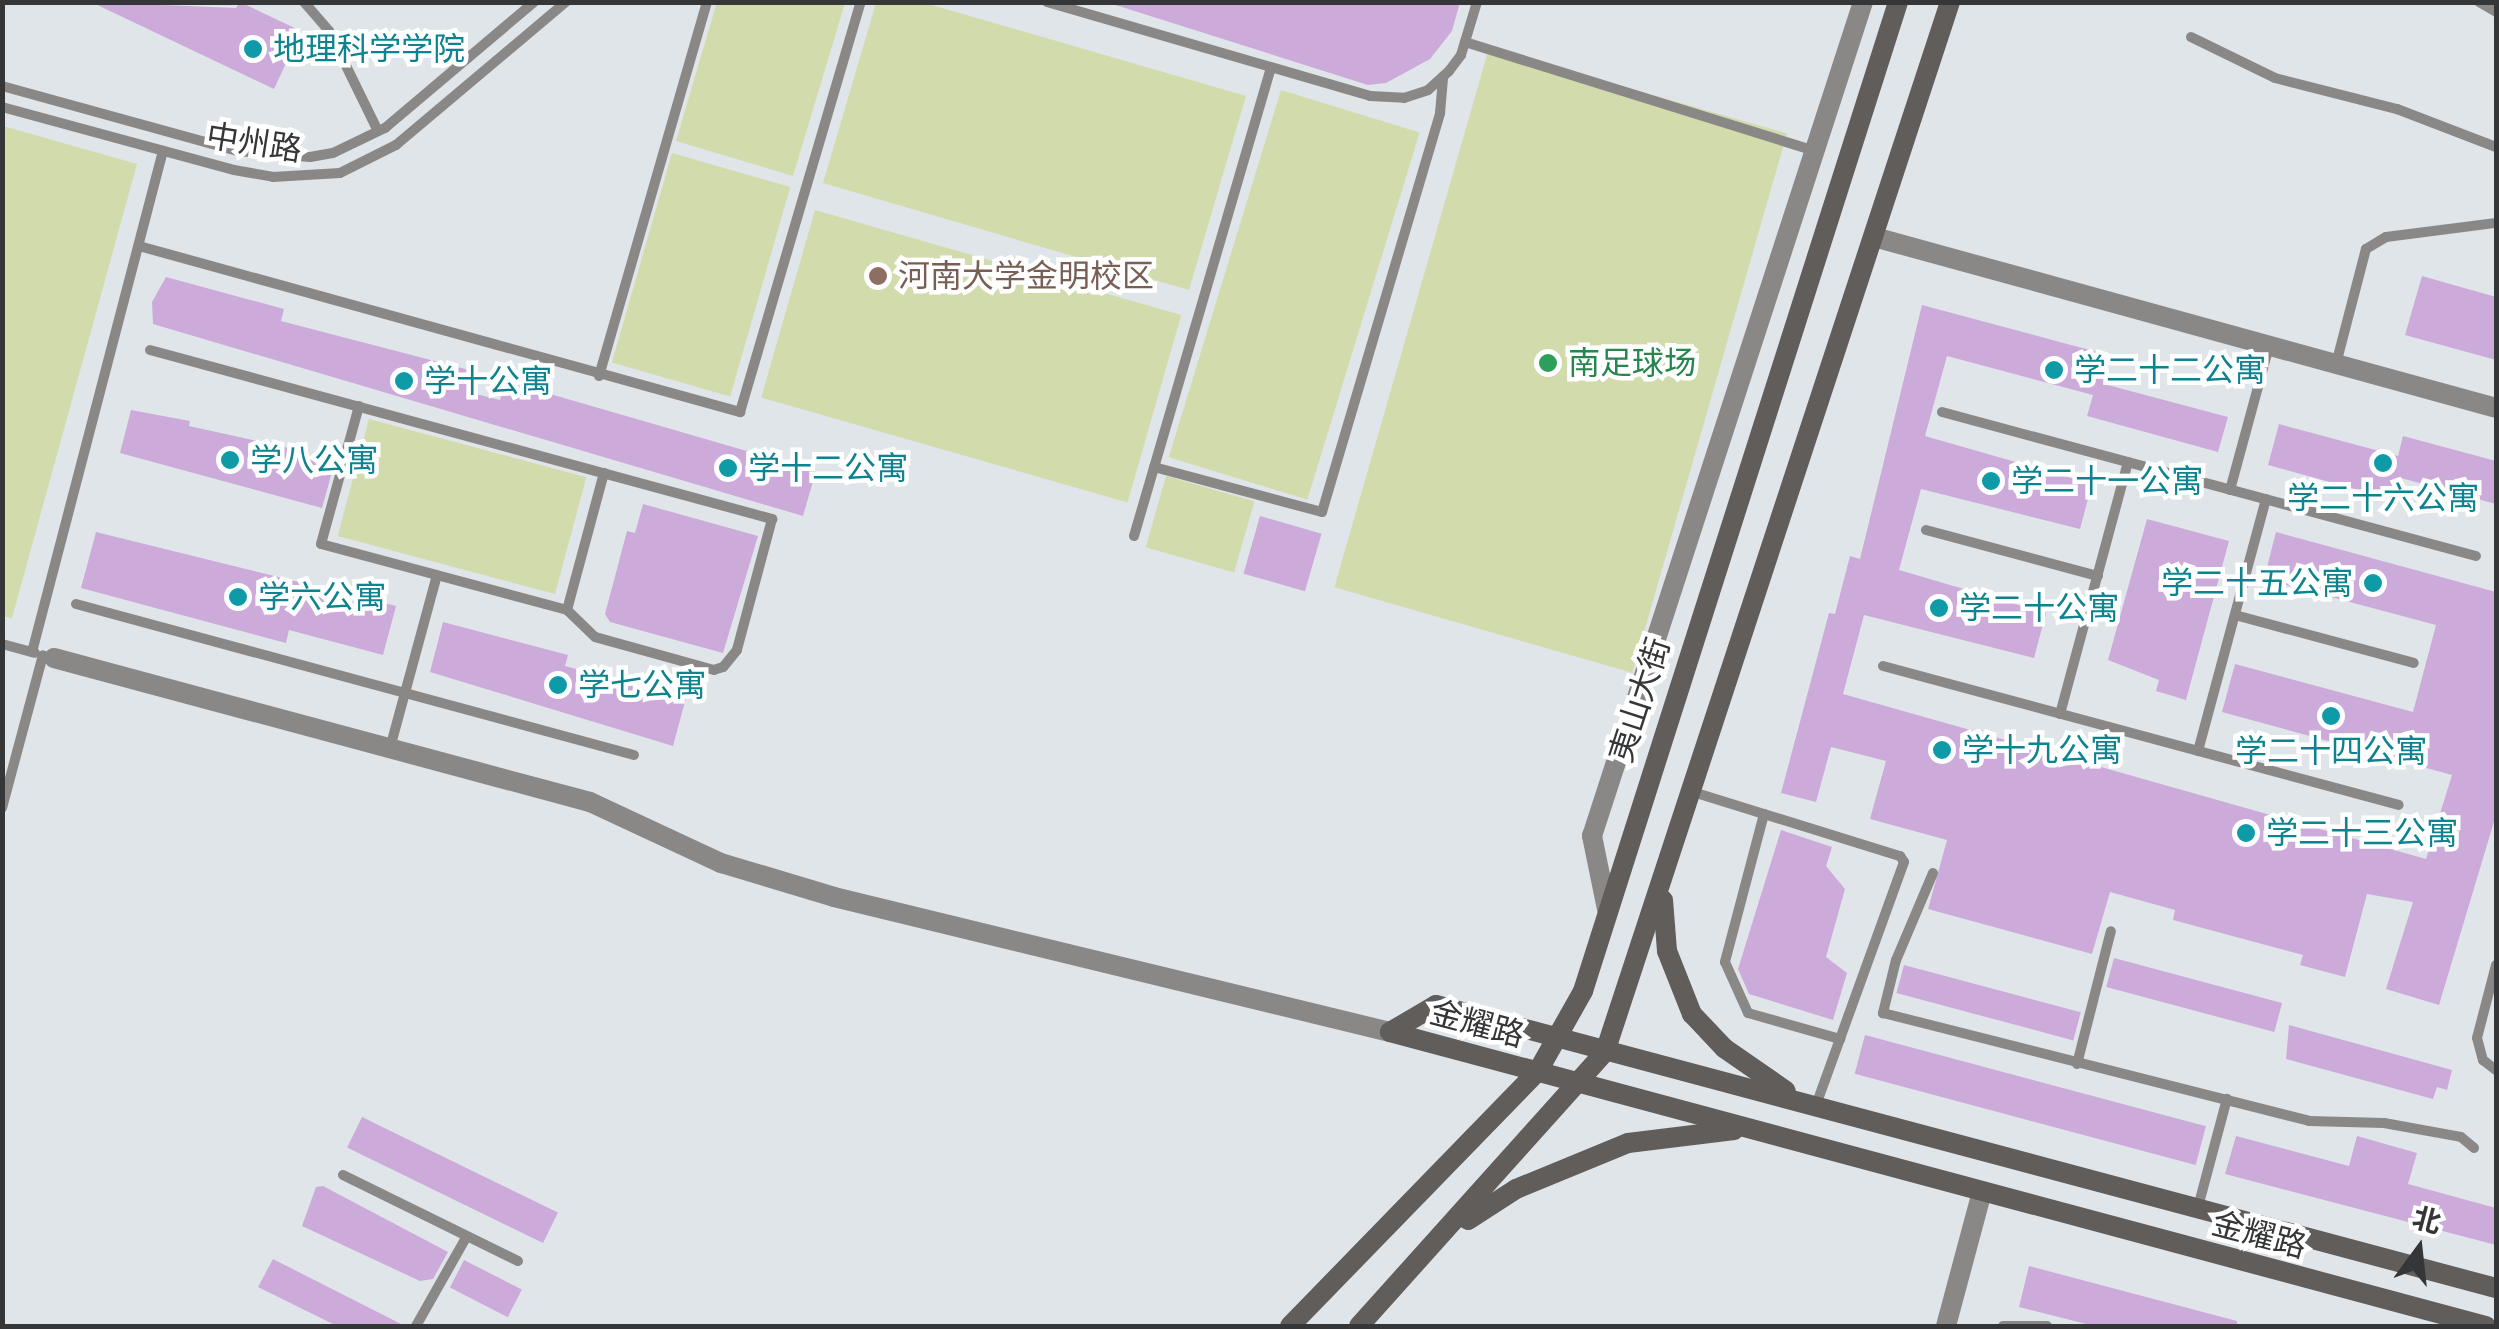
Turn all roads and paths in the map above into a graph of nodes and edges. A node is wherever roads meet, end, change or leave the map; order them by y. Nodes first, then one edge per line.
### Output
1 (304, 2) edge
2 (534, 2) edge
3 (566, 2) edge
4 (706, 2) edge
5 (862, 2) edge
6 (1047, 2) edge
7 (1477, 2) edge
8 (1863, 2) edge
9 (1898, 2) edge
10 (1950, 2) edge
11 (2479, 2) edge
12 (2496, 12) edge
13 (2191, 36) dead end
14 (1465, 42) junction
15 (1271, 68) junction
16 (1443, 76) junction
17 (2, 86) edge
18 (2, 106) edge
19 (378, 131) junction
20 (2496, 147) edge
21 (163, 151) junction
22 (1815, 151) junction
23 (2496, 223) edge
24 (1874, 236) junction
25 (138, 246) junction
26 (2269, 346) junction
27 (150, 350) dead end
28 (2336, 364) junction
29 (599, 376) junction
30 (359, 406) junction
31 (2496, 408) edge
32 (1942, 412) dead end
33 (2128, 462) junction
34 (1154, 467) junction
35 (604, 473) junction
36 (2230, 490) junction
37 (2266, 499) junction
38 (1926, 530) dead end
39 (1134, 536) dead end
40 (2476, 556) dead end
41 (437, 575) junction
42 (2098, 576) junction
43 (76, 604) dead end
44 (567, 610) junction
45 (2235, 615) junction
46 (2, 644) edge
47 (43, 655) junction
48 (2414, 664) dead end
49 (1883, 666) dead end
50 (405, 693) junction
51 (2060, 714) junction
52 (390, 748) junction
53 (2198, 751) junction
54 (634, 755) dead end
55 (1694, 792) junction
56 (2399, 806) dead end
57 (2, 808) edge
58 (1764, 814) junction
59 (1933, 874) dead end
60 (1662, 888) junction
61 (1607, 908) junction
62 (2111, 931) dead end
63 (2496, 965) edge
64 (1390, 1032) junction
65 (1840, 1039) junction
66 (1559, 1040) junction
67 (1605, 1052) junction
68 (2077, 1064) junction
69 (2496, 1070) edge
70 (1538, 1071) junction
71 (1581, 1083) junction
72 (2227, 1099) junction
73 (1810, 1104) junction
74 (1765, 1131) junction
75 (2474, 1148) dead end
76 (344, 1175) dead end
77 (1982, 1192) junction
78 (2198, 1207) junction
79 (466, 1236) junction
80 (1441, 1237) junction
81 (518, 1261) dead end
82 (2496, 1288) edge
83 (416, 1326) edge
84 (1290, 1326) edge
85 (1358, 1326) edge
86 (1946, 1326) edge
87 (2003, 1326) edge
88 (2047, 1326) edge
89 (2486, 1326) edge

1 - 19 lane
2 - 19 lane, 中州路
3 - 21 lane, 中州路
4 - 29 lane
5 - 29 lane
6 - 15 lane
7 - 14 lane
8 - 22 street
9 - 61 main road, 夷山大街
10 - 24 main road
11 - 12 lane
13 - 20 lane
14 - 16 lane
14 - 22 lane
15 - 16 lane
15 - 34 lane
16 - 34 lane
17 - 19 lane, 中州路
18 - 21 lane, 中州路
21 - 25 lane
22 - 61 street
23 - 28 lane
24 - 26 street
24 - 55 main road
25 - 29 lane
25 - 47 lane
26 - 28 street
26 - 36 lane
27 - 30 lane
28 - 31 street
30 - 35 lane
30 - 41 lane
32 - 33 lane
33 - 36 lane
33 - 42 lane
34 - 39 lane
35 - 44 lane
35 - 44 lane
36 - 37 lane
37 - 40 lane
37 - 45 lane
38 - 42 lane
41 - 44 lane
41 - 50 lane
42 - 51 lane
43 - 50 lane
45 - 48 lane
45 - 53 lane
46 - 47 lane
47 - 52 street
47 - 57 lane
49 - 51 lane
50 - 52 lane
50 - 54 lane
51 - 53 lane
52 - 64 street
53 - 56 lane
55 - 58 lane
55 - 60 main road
58 - 65 lane
58 - 65 lane
59 - 68 lane
60 - 67 main road
60 - 73 main road
61 - 66 main road, 夷山大街
62 - 68 lane
63 - 69 lane
64 - 66 main road, 金耀路
64 - 70 main road, 金耀路
65 - 73 lane
66 - 67 main road, 金耀路
66 - 70 main road, 夷山大街
67 - 71 main road
67 - 73 main road, 金耀路
68 - 72 lane
70 - 71 main road, 金耀路
70 - 84 main road, 夷山大街
71 - 74 main road, 金耀路
71 - 80 main road
72 - 75 lane
72 - 78 lane
73 - 78 main road, 金耀路
74 - 77 main road, 金耀路
74 - 80 main road
76 - 79 lane
77 - 86 street
77 - 89 main road, 金耀路
78 - 82 main road, 金耀路
79 - 81 lane
79 - 83 lane
80 - 85 main road
87 - 88 lane

